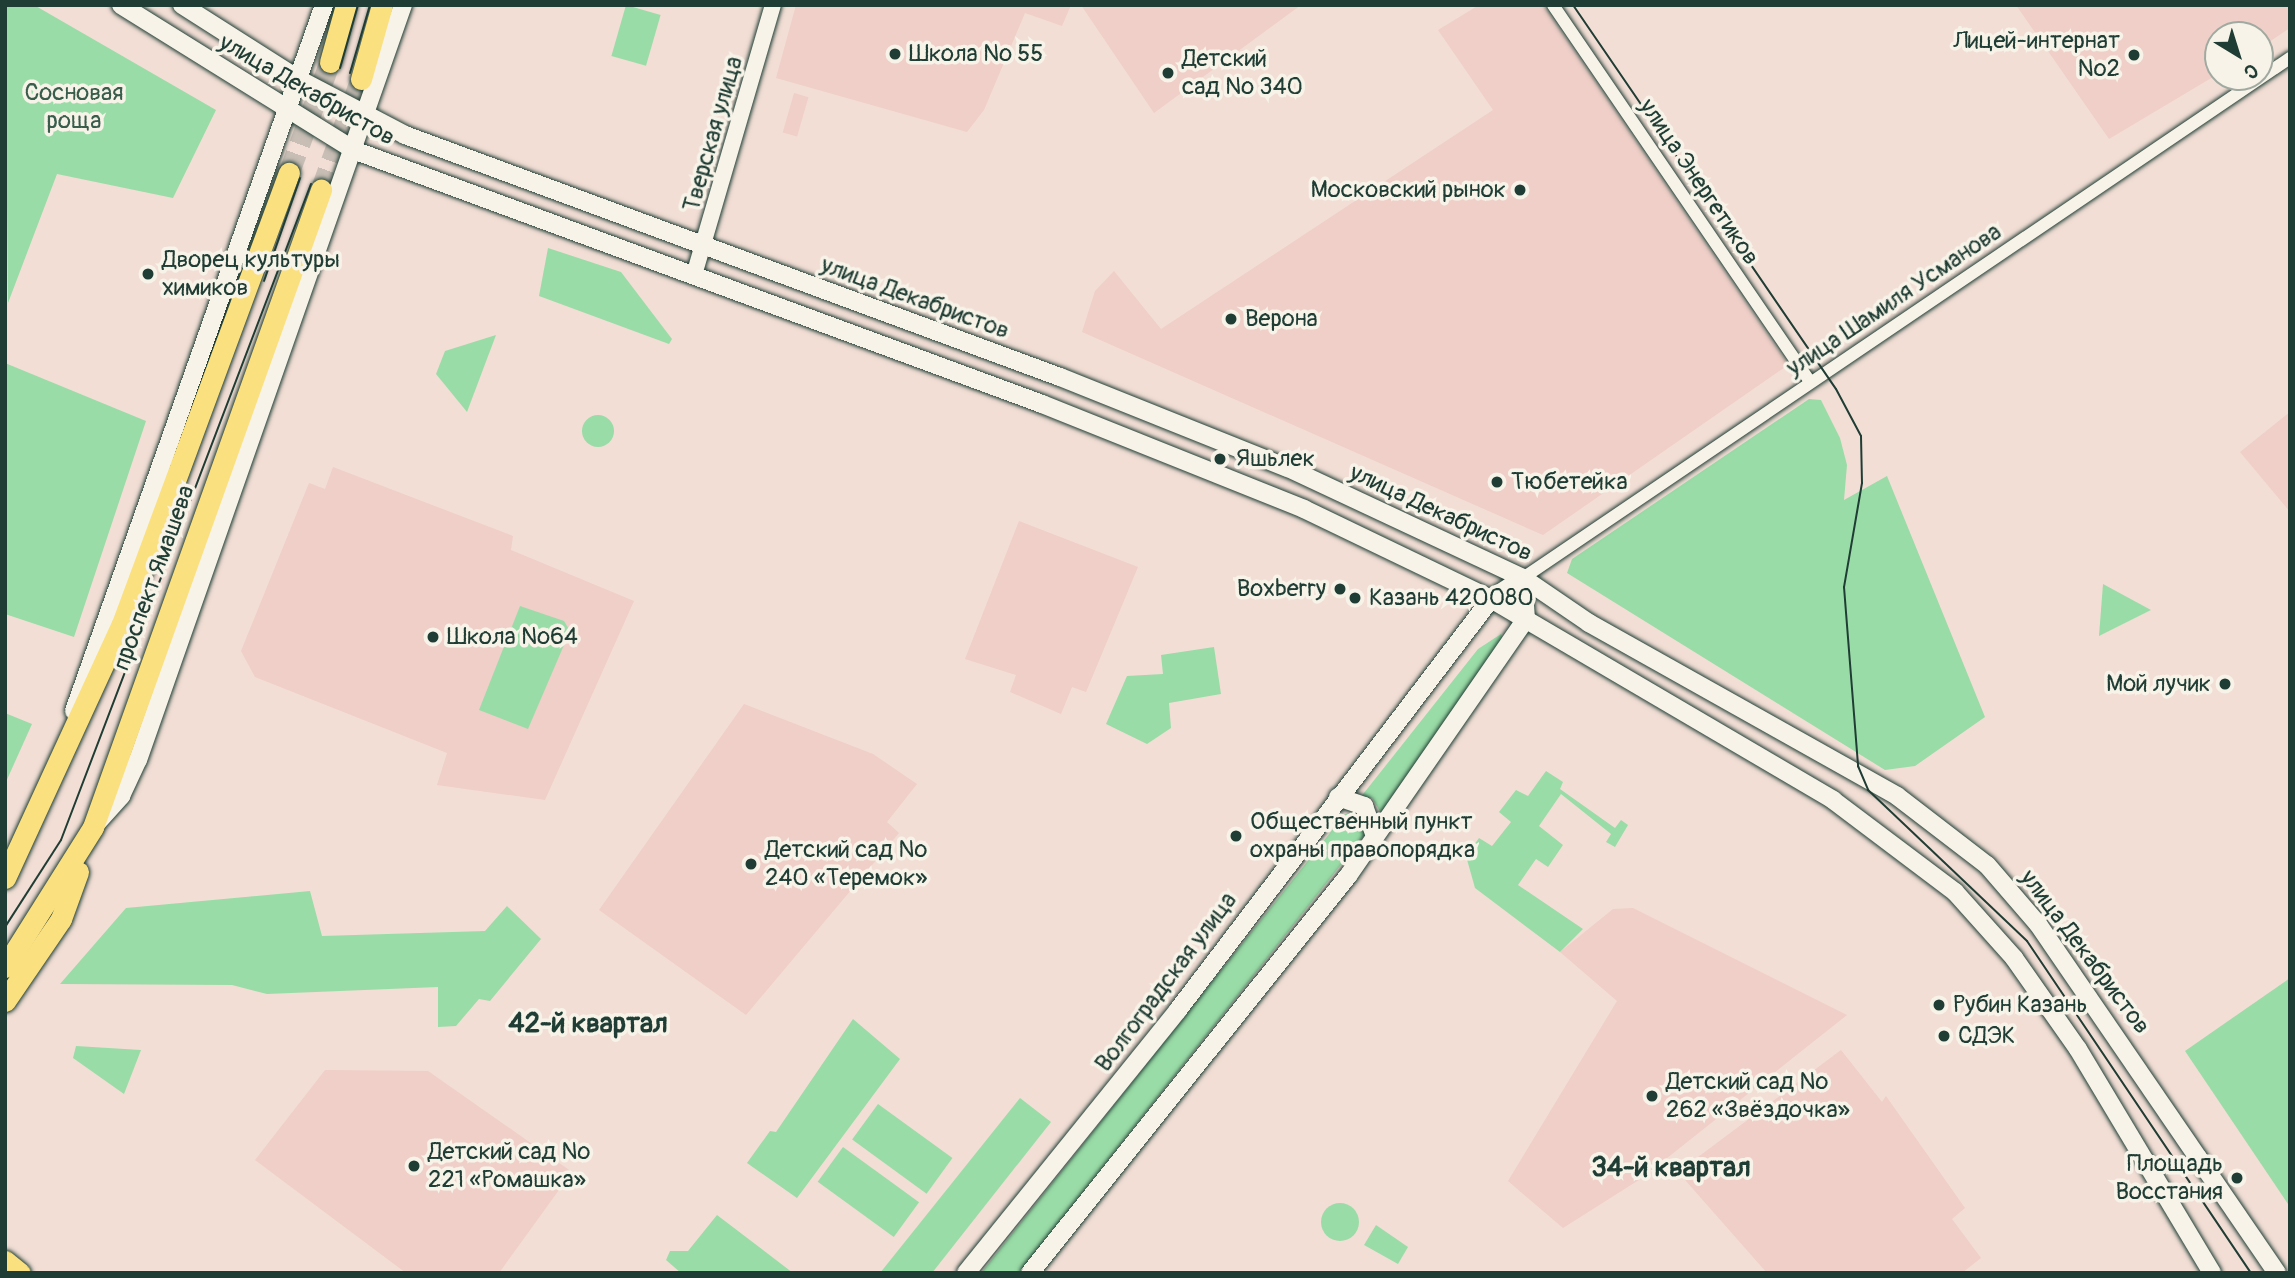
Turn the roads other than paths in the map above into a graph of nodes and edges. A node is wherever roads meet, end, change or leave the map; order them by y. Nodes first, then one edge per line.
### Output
1 (121, 5) edge
2 (182, 5) edge
3 (324, 5) edge
4 (346, 5) edge
5 (382, 5) edge
6 (403, 5) edge
7 (773, 5) edge
8 (1553, 5) edge
9 (2290, 58) edge
10 (330, 62) tunnel mouth
11 (298, 79) junction
12 (361, 79) tunnel mouth
13 (287, 111) junction
14 (367, 117) junction
15 (356, 150) junction
16 (289, 173) tunnel mouth
17 (321, 190) tunnel mouth
18 (703, 246) junction
19 (694, 275) junction
20 (1810, 382) junction
21 (1524, 578) junction
22 (1490, 599) junction
23 (1526, 619) junction
24 (60, 757) junction
25 (1338, 797) junction
26 (39, 813) junction
27 (90, 833) junction
28 (1374, 834) junction
29 (5, 842) edge
30 (5, 878) edge
31 (5, 967) edge
32 (5, 1001) edge
33 (5, 1261) edge
34 (20, 1273) edge
35 (966, 1273) edge
36 (1030, 1273) edge
37 (2212, 1273) edge
38 (2277, 1273) edge

1 - 13 main road, улица Декабристов
2 - 11 main road, улица Декабристов
3 - 11 main road
4 - 10 main road
5 - 12 main road
6 - 14 main road
7 - 18 street, Тверская улица
8 - 20 street, улица Энергетиков
9 - 20 street, улица Шамиля Усманова
11 - 13 main road
11 - 14 main road, улица Декабристов
13 - 15 main road, улица Декабристов
13 - 24 main road
14 - 15 main road
14 - 18 main road, улица Декабристов
15 - 19 main road, улица Декабристов
15 - 27 main road
16 - 24 main road, проспект Ямашева
17 - 27 main road, проспект Ямашева
18 - 19 street, Тверская улица
18 - 21 main road, улица Декабристов
19 - 22 main road, улица Декабристов
20 - 21 street, улица Шамиля Усманова
21 - 22 main road, Волгоградская улица
21 - 23 main road
21 - 38 main road, улица Декабристов
22 - 23 main road, улица Декабристов
22 - 25 main road, Волгоградская улица
23 - 28 main road
23 - 37 main road, улица Декабристов
24 - 26 main road, проспект Ямашева
25 - 28 main road
25 - 35 main road, Волгоградская улица
26 - 29 main road
26 - 30 main road, проспект Ямашева
27 - 31 main road, проспект Ямашева
27 - 32 main road
28 - 36 main road
33 - 34 main road

